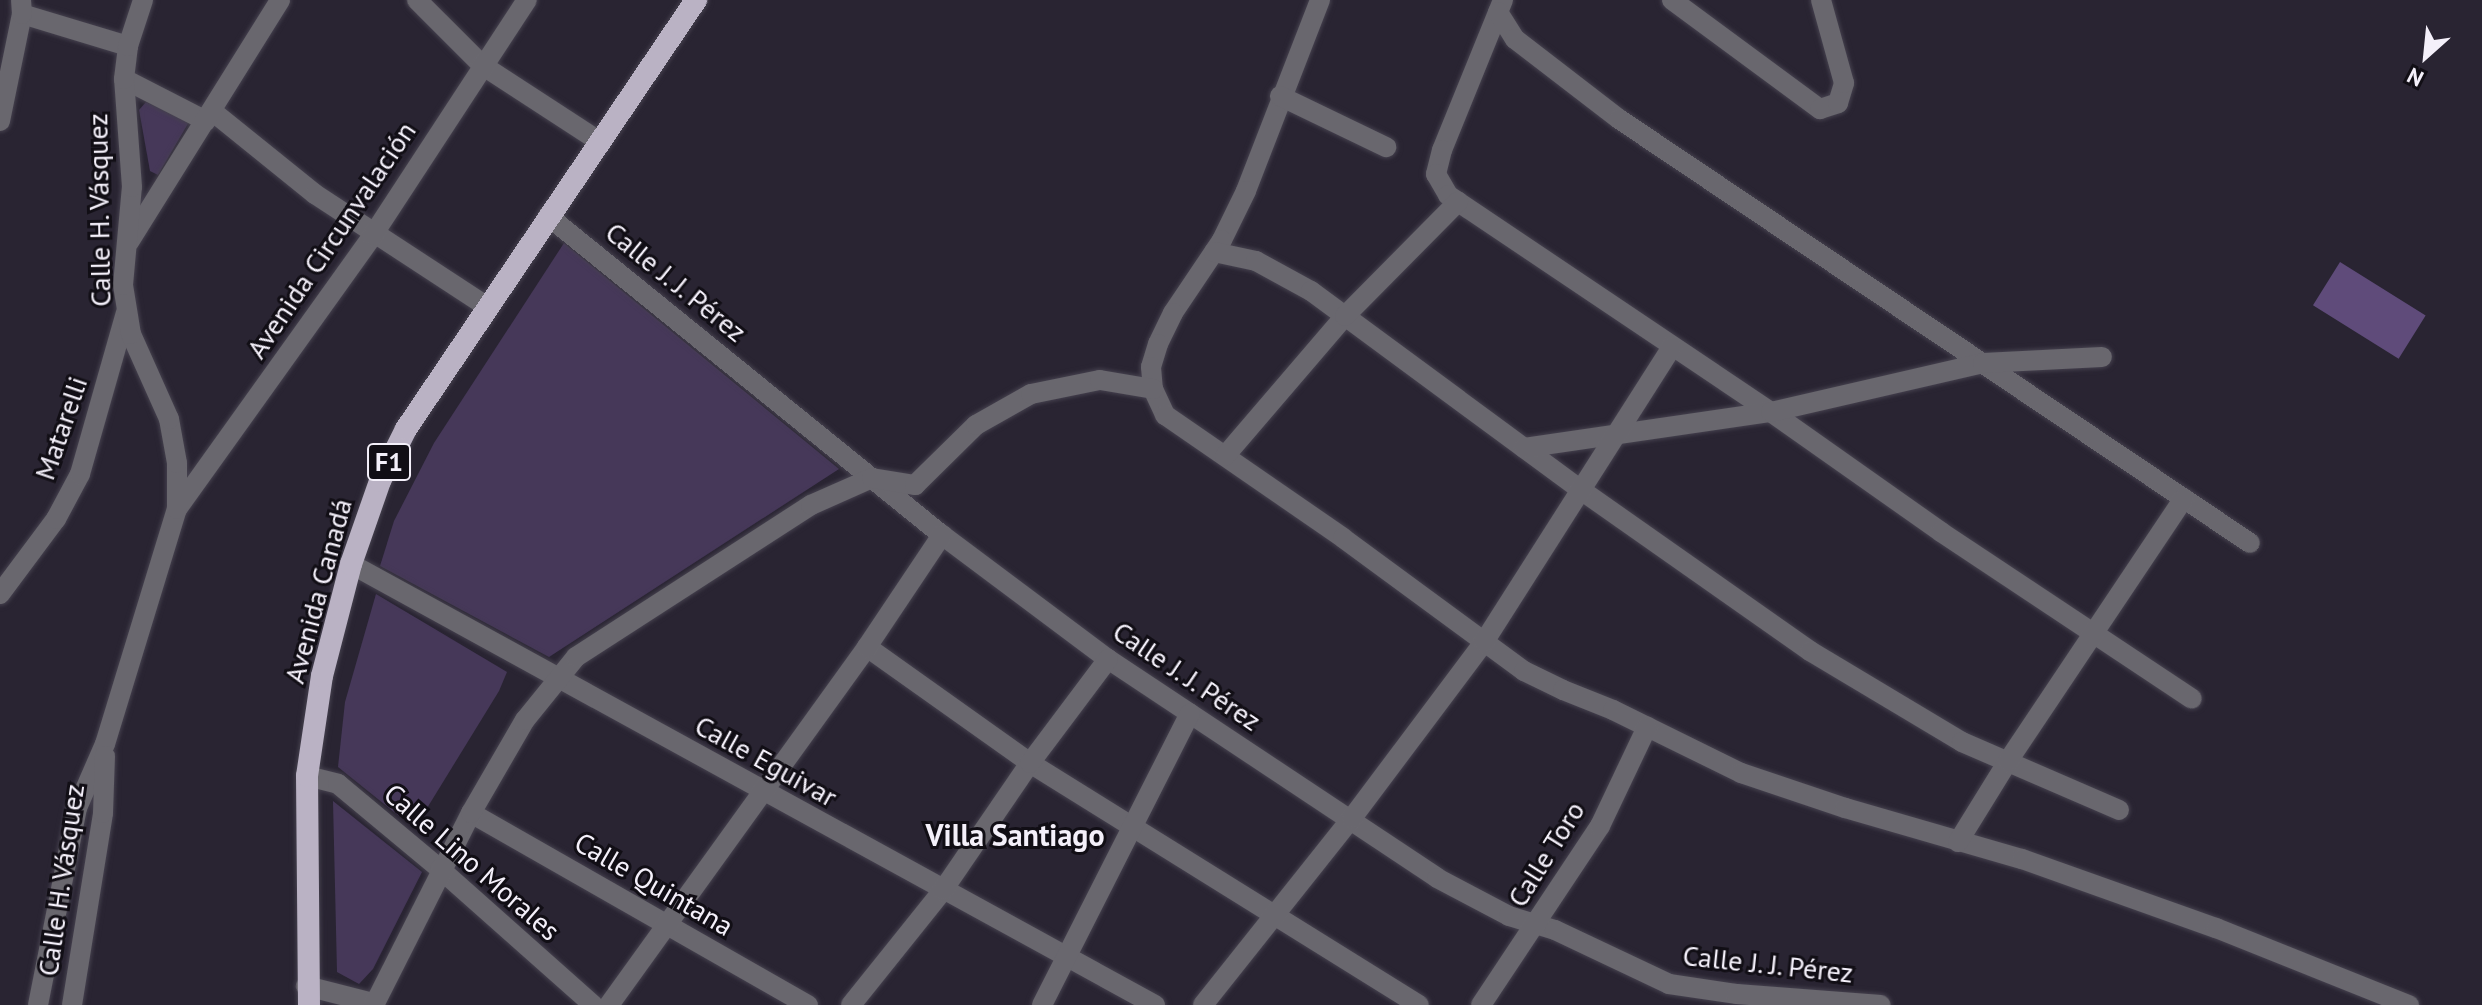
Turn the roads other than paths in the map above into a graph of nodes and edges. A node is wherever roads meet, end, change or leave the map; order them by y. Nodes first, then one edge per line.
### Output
1 (143, 0) edge
2 (280, 0) edge
3 (417, 0) edge
4 (527, 0) edge
5 (696, 0) edge
6 (1320, 0) edge
7 (1672, 0) edge
8 (1821, 0) edge
9 (1501, 6) edge
10 (22, 7) edge
11 (128, 46) junction
12 (482, 65) junction
13 (124, 79) junction
14 (1280, 96) junction
15 (209, 116) junction
16 (0, 121) edge
17 (600, 142) junction
18 (1386, 147) dead end
19 (1458, 202) junction
20 (548, 216) junction
21 (373, 235) junction
22 (127, 245) junction
23 (1214, 252) junction
24 (488, 307) junction
25 (127, 309) junction
26 (1345, 316) junction
27 (1672, 347) junction
28 (2102, 357) dead end
29 (1983, 363) junction
30 (1153, 389) junction
31 (1771, 412) junction
32 (1617, 435) junction
33 (1524, 448) junction
34 (1225, 456) junction
35 (872, 478) junction
36 (1581, 490) junction
37 (2184, 498) junction
38 (177, 509) junction
39 (942, 535) junction
40 (2250, 543) dead end
41 (351, 564) junction
42 (0, 594) edge
43 (2095, 634) junction
44 (1484, 642) junction
45 (867, 647) junction
46 (1108, 659) junction
47 (560, 677) junction
48 (2192, 699) dead end
49 (1190, 713) junction
50 (1647, 727) junction
51 (105, 744) junction
52 (2008, 761) junction
53 (1030, 763) junction
54 (307, 776) junction
55 (762, 792) junction
56 (2119, 810) dead end
57 (471, 813) junction
58 (1352, 818) junction
59 (1133, 828) junction
60 (1958, 842) junction
61 (440, 869) junction
62 (943, 890) junction
63 (1271, 915) junction
64 (668, 923) junction
65 (1535, 924) junction
66 (1068, 958) junction
67 (1669, 984) junction
68 (307, 995) edge
69 (373, 1004) edge
70 (38, 1005) edge
71 (72, 1005) edge
72 (593, 1005) edge
73 (609, 1005) edge
74 (808, 1005) edge
75 (851, 1005) edge
76 (1042, 1005) edge
77 (1155, 1005) edge
78 (1203, 1005) edge
79 (1419, 1005) edge
80 (1481, 1005) edge
81 (1684, 1005) edge
82 (1881, 1005) edge
83 (2409, 1005) edge

1 - 11 street, Calle H. Vásquez
2 - 15 street
3 - 12 street
4 - 12 street, Avenida Circunvalación
5 - 17 highway, Avenida Canadá / F1
6 - 14 street
7 - 8 street
9 - 19 street
9 - 29 street
10 - 11 street
10 - 16 street
11 - 13 street, Calle H. Vásquez
12 - 17 street
12 - 21 street, Avenida Circunvalación
13 - 15 street
13 - 22 street, Calle H. Vásquez
14 - 18 street
14 - 23 street
15 - 21 street
15 - 22 street
17 - 20 highway, Avenida Canadá / F1
19 - 26 street
19 - 27 street
20 - 24 highway, Avenida Canadá / F1
20 - 35 street, Calle J. J. Pérez
21 - 24 street
21 - 38 street, Avenida Circunvalación
22 - 25 street, Calle H. Vásquez
23 - 26 street
23 - 30 street
24 - 41 highway, Avenida Canadá / F1
25 - 38 street, Calle H. Vásquez
25 - 42 street, Matarelli
26 - 33 street
26 - 34 street
27 - 31 street
27 - 32 street
28 - 29 street
29 - 31 street
29 - 37 street
30 - 34 street
30 - 35 street
31 - 32 street
31 - 43 street
32 - 33 street
32 - 36 street
33 - 36 street
34 - 44 street
35 - 39 street, Calle J. J. Pérez
35 - 47 street
36 - 44 street
36 - 52 street
37 - 40 street
37 - 43 street
38 - 51 street
39 - 45 street
39 - 46 street, Calle J. J. Pérez
41 - 47 street, Calle Eguivar
41 - 54 highway, Avenida Canadá / F1
43 - 48 street
43 - 52 street
44 - 50 street
44 - 58 street
45 - 53 street
45 - 55 street
46 - 49 street, Calle J. J. Pérez
46 - 53 street
47 - 55 street, Calle Eguivar
47 - 57 street
49 - 58 street, Calle J. J. Pérez
49 - 59 street
50 - 60 street
50 - 65 street, Calle Toro
51 - 70 street, Calle H. Vásquez
51 - 71 street, Calle H. Vásquez
52 - 56 street
52 - 60 street
53 - 59 street
53 - 62 street
54 - 61 street, Calle Lino Morales
54 - 68 highway, Avenida Canadá / F1
55 - 62 street, Calle Eguivar
55 - 64 street
57 - 61 street
57 - 64 street, Calle Quintana
58 - 63 street
58 - 65 street, Calle J. J. Pérez
59 - 63 street
59 - 66 street
60 - 83 street
61 - 69 street
61 - 72 street, Calle Lino Morales
62 - 66 street, Calle Eguivar
62 - 75 street
63 - 78 street
63 - 79 street
64 - 73 street
64 - 74 street, Calle Quintana
65 - 67 street, Calle J. J. Pérez
65 - 80 street, Calle Toro
66 - 76 street
66 - 77 street, Calle Eguivar
67 - 81 street
67 - 82 street, Calle J. J. Pérez
68 - 69 street

